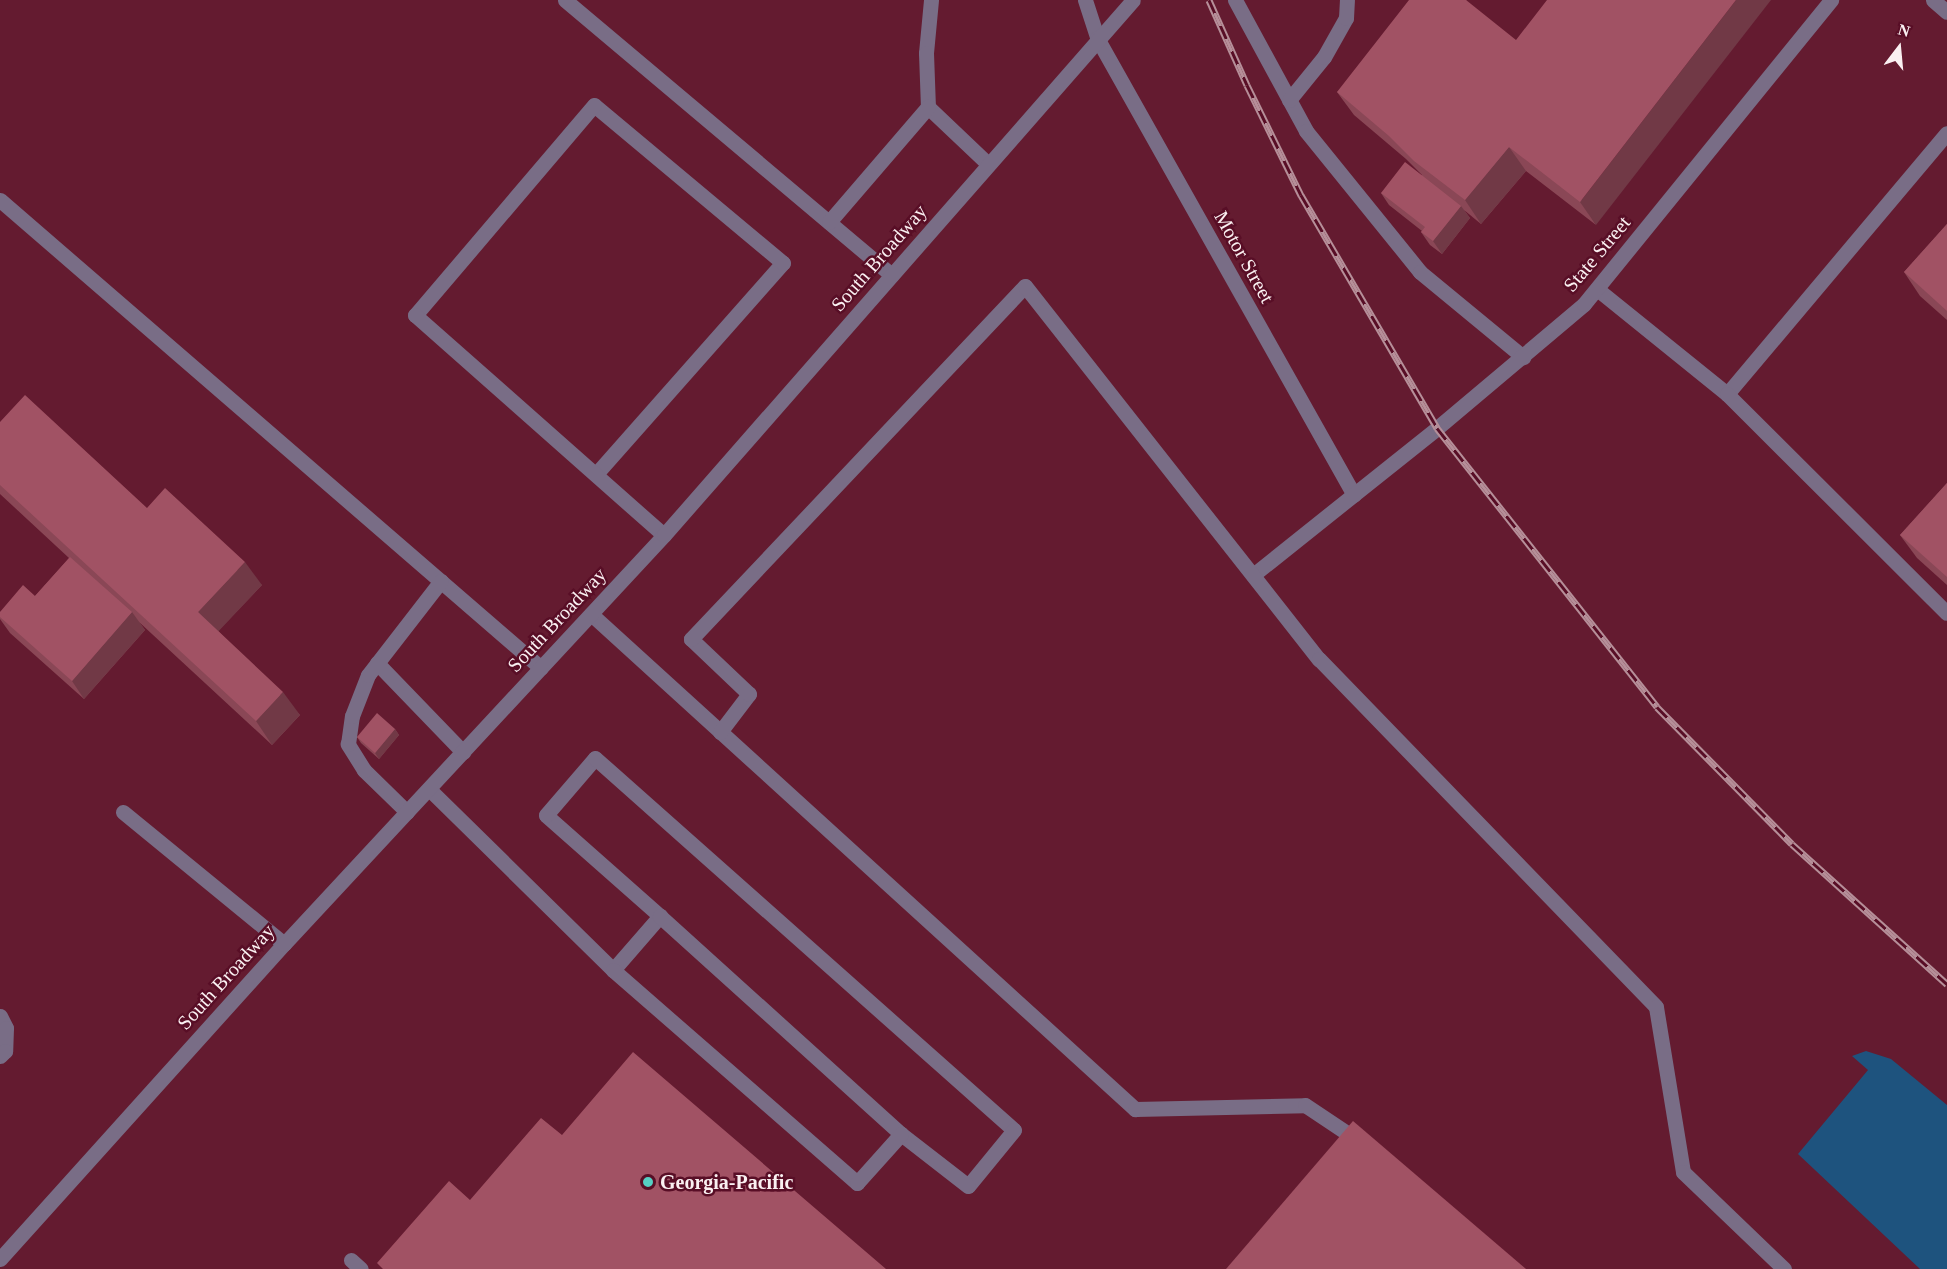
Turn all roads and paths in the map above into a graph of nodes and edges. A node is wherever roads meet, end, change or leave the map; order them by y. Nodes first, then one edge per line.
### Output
1 (565, 0) edge
2 (931, 0) edge
3 (1084, 0) edge
4 (1133, 0) edge
5 (1235, 0) edge
6 (1347, 0) edge
7 (1831, 0) edge
8 (1933, 0) edge
9 (1947, 12) edge
10 (1097, 38) junction
11 (1289, 100) junction
12 (928, 107) junction
13 (1947, 133) edge
14 (988, 165) junction
15 (0, 200) edge
16 (829, 222) junction
17 (892, 275) junction
18 (1597, 289) junction
19 (1523, 357) junction
20 (1727, 394) junction
21 (596, 474) junction
22 (1354, 495) junction
23 (664, 535) junction
24 (1253, 575) junction
25 (441, 581) junction
26 (591, 614) junction
27 (1947, 614) edge
28 (377, 663) junction
29 (541, 668) junction
30 (720, 732) junction
31 (463, 752) junction
32 (429, 789) junction
33 (123, 812) dead end
34 (407, 812) junction
35 (660, 916) junction
36 (284, 944) junction
37 (613, 970) junction
38 (0, 1016) edge
39 (0, 1056) edge
40 (901, 1134) junction
41 (1350, 1135) edge
42 (0, 1259) edge
43 (1784, 1269) edge

1 - 16 street
2 - 12 street
3 - 10 street, Motor Street
4 - 10 street, South Broadway
5 - 11 street
6 - 11 street
7 - 18 street, State Street
8 - 9 street
10 - 14 street, South Broadway
10 - 22 street, Motor Street
11 - 19 street
12 - 14 street
12 - 16 street
13 - 20 street
14 - 17 street, South Broadway
15 - 25 street
16 - 17 street
17 - 23 street, South Broadway
18 - 19 street, State Street
18 - 20 street
19 - 22 street, State Street
20 - 27 street
21 - 21 street
21 - 23 street
22 - 24 street, State Street
23 - 26 street, South Broadway
24 - 30 street
24 - 43 street
25 - 28 street
25 - 29 street
26 - 29 street, South Broadway
26 - 30 street
28 - 31 street
28 - 34 street
29 - 31 street, South Broadway
30 - 41 street
31 - 32 street, South Broadway
32 - 34 street, South Broadway
32 - 37 street
33 - 36 street
34 - 36 street, South Broadway
35 - 37 street
35 - 40 street
35 - 40 street
36 - 42 street, South Broadway
37 - 40 street
38 - 39 street

